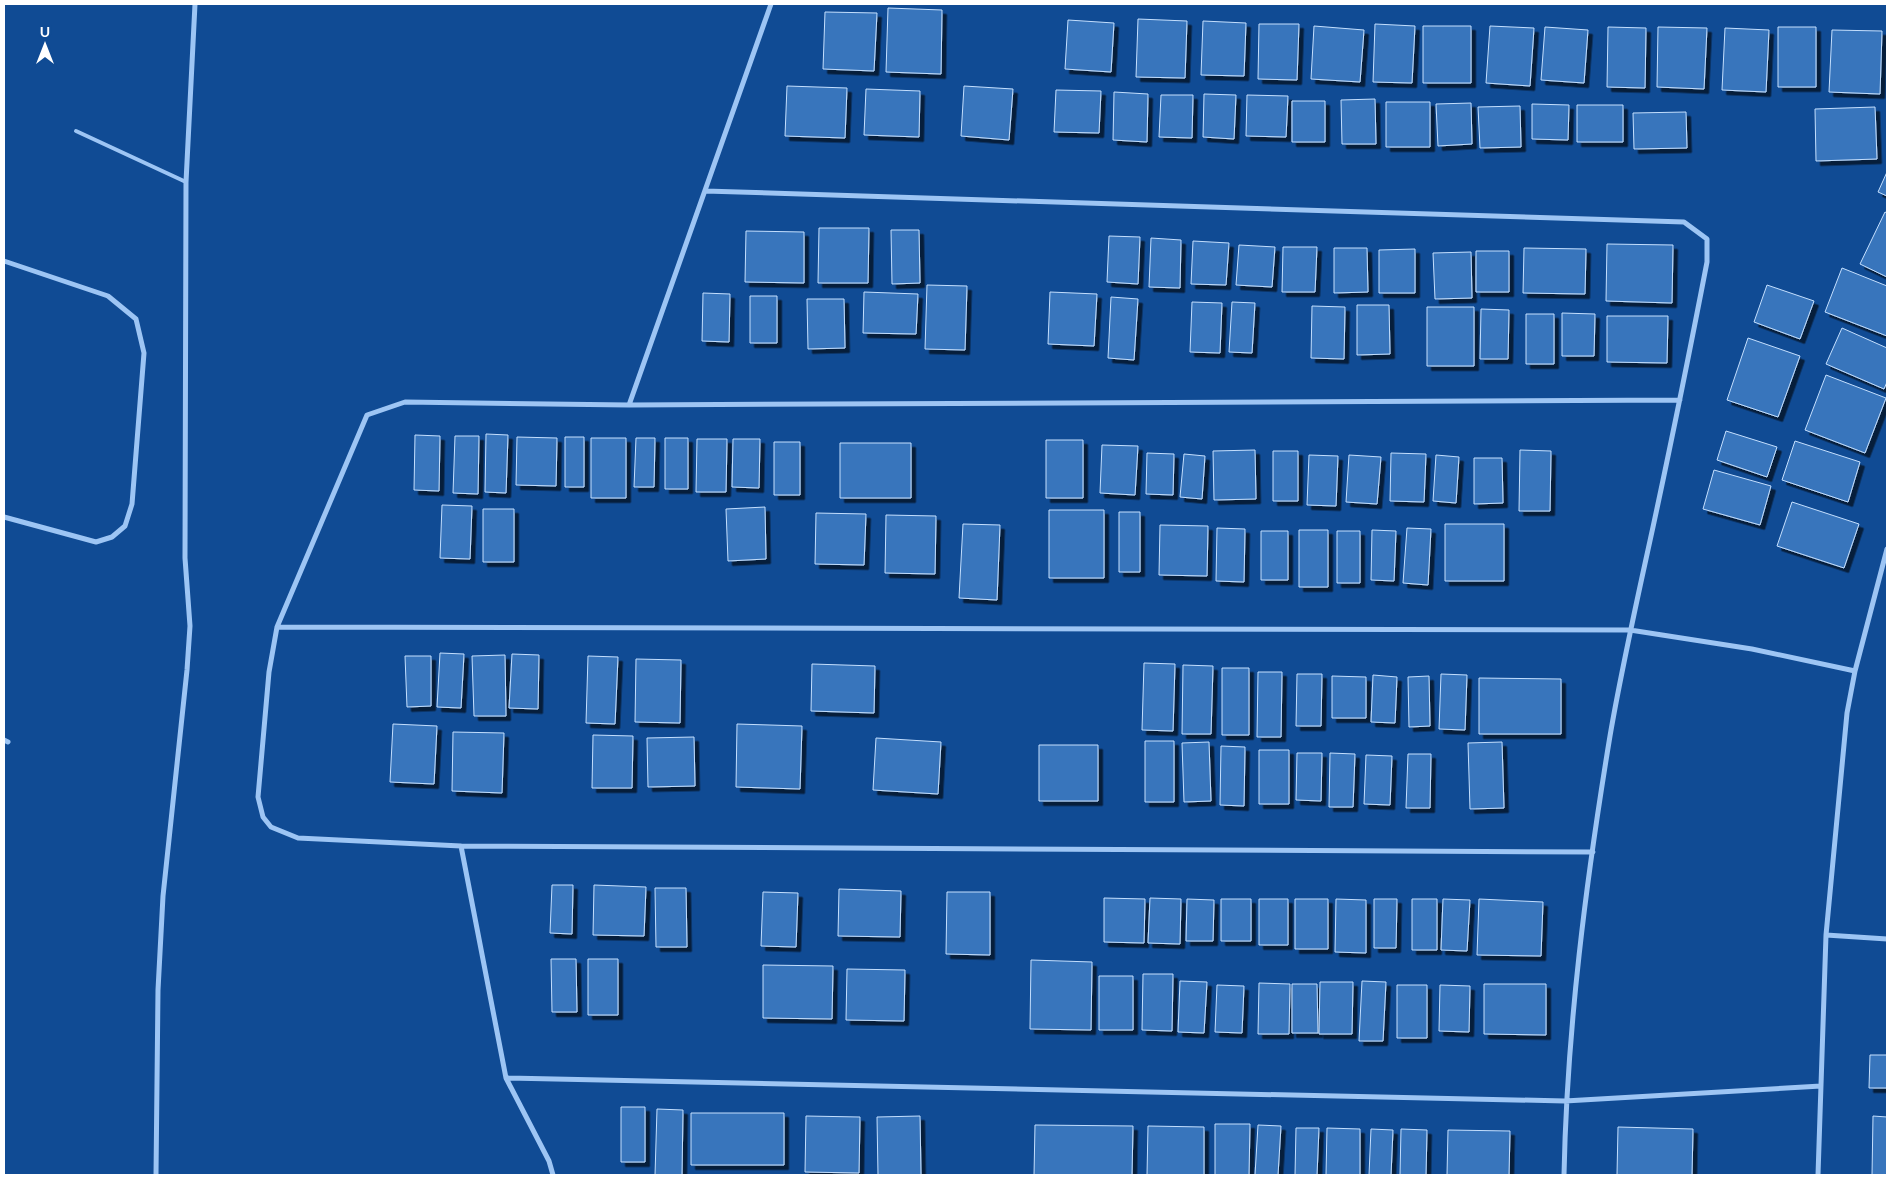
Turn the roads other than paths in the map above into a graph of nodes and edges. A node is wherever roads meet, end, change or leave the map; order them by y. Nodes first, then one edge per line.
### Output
1 (195, 4) edge
2 (771, 4) edge
3 (76, 131) dead end
4 (186, 182) junction
5 (704, 191) junction
6 (4, 261) edge
7 (1680, 400) junction
8 (630, 405) junction
9 (4, 517) edge
10 (1887, 549) edge
11 (277, 628) junction
12 (1630, 630) junction
13 (1855, 671) junction
14 (461, 846) junction
15 (1593, 852) junction
16 (1826, 934) junction
17 (1887, 939) edge
18 (506, 1078) junction
19 (1820, 1086) junction
20 (1565, 1101) junction
21 (156, 1175) edge
22 (553, 1175) edge
23 (1564, 1175) edge
24 (1818, 1175) edge

1 - 4 street
2 - 5 street
3 - 4 lane
4 - 21 street
5 - 7 street
5 - 8 street
6 - 9 street
7 - 8 street
7 - 12 street
8 - 11 street
10 - 13 street
11 - 12 street
11 - 14 street
12 - 13 street
12 - 15 street
13 - 16 street
14 - 15 street
14 - 18 street
15 - 20 street
16 - 17 street
16 - 19 street
18 - 20 street
18 - 22 street
19 - 20 street
19 - 24 street
20 - 23 street

